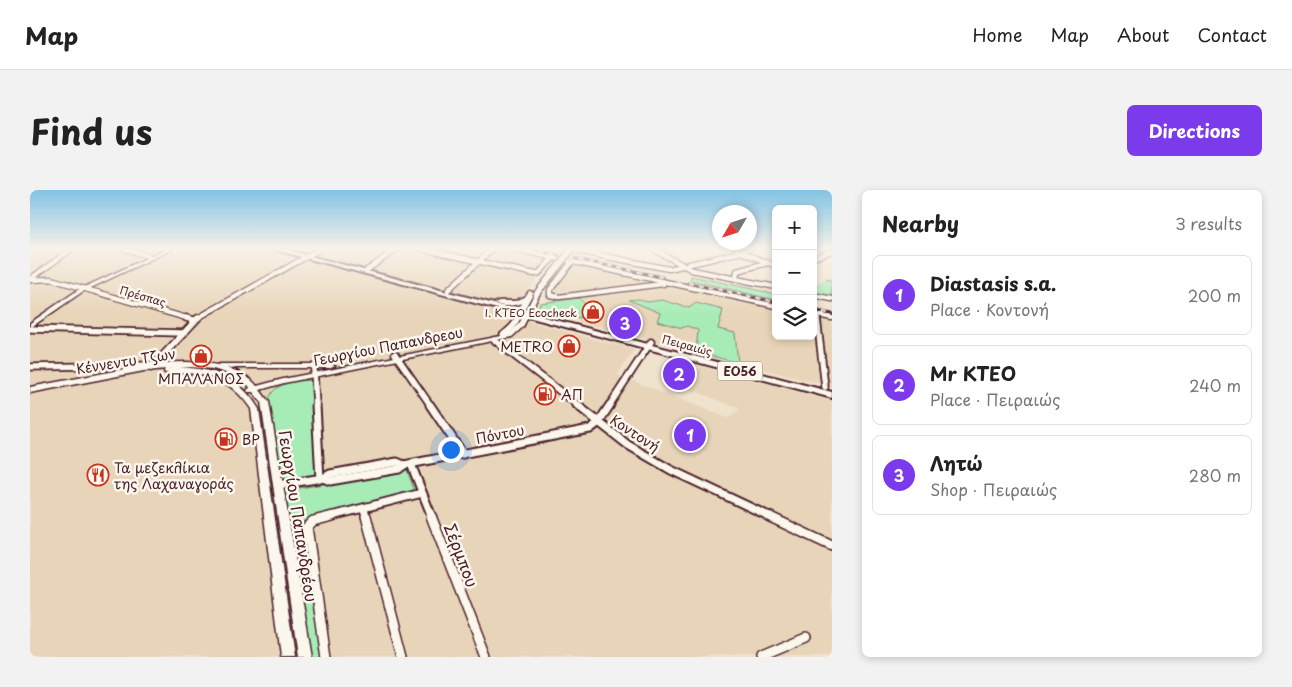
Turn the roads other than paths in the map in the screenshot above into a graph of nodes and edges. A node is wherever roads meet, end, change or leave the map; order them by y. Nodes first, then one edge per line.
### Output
1 (42, 271) edge
2 (118, 271) edge
3 (121, 271) edge
4 (281, 271) edge
5 (365, 271) edge
6 (370, 271) edge
7 (469, 271) edge
8 (519, 271) edge
9 (541, 271) edge
10 (550, 271) edge
11 (553, 271) edge
12 (565, 271) edge
13 (613, 271) edge
14 (702, 271) edge
15 (741, 271) edge
16 (736, 279) junction
17 (30, 280) edge
18 (669, 283) junction
19 (772, 283) edge
20 (766, 285) junction
21 (772, 286) edge
22 (82, 288) junction
23 (448, 290) junction
24 (534, 292) junction
25 (817, 296) edge
26 (525, 299) junction
27 (832, 299) edge
28 (499, 303) junction
29 (772, 305) edge
30 (525, 312) junction
31 (817, 314) edge
32 (832, 318) edge
33 (30, 319) edge
34 (194, 320) junction
35 (817, 324) edge
36 (30, 327) edge
37 (182, 333) junction
38 (494, 340) junction
39 (650, 344) junction
40 (397, 356) junction
41 (176, 365) joint
42 (152, 366) junction
43 (331, 366) junction
44 (30, 367) edge
45 (212, 367) junction
46 (315, 372) junction
47 (283, 381) junction
48 (248, 389) junction
49 (30, 390) edge
50 (830, 390) edge
51 (30, 396) edge
52 (264, 400) junction
53 (598, 423) junction
54 (463, 454) junction
55 (408, 464) junction
56 (322, 478) junction
57 (278, 485) junction
58 (422, 493) junction
59 (364, 508) junction
60 (832, 546) edge
61 (806, 638) dead end
62 (288, 657) edge
63 (305, 657) edge
64 (326, 657) edge
65 (403, 657) edge
66 (486, 657) edge
67 (760, 657) edge

1 - 17 street
2 - 22 street
3 - 22 street
4 - 34 street
5 - 30 main road, Πειραιώς / ΕΟ56
6 - 23 main road, Πειραιώς / ΕΟ56
7 - 23 street
8 - 9 street
10 - 24 street
11 - 24 street, bridge
12 - 18 street
13 - 18 street
14 - 16 street
15 - 16 street
16 - 20 street
17 - 22 street, Πρέσπας
18 - 29 street
19 - 20 street
20 - 21 street
22 - 33 street
22 - 34 street, Πρέσπας
22 - 36 street
23 - 28 main road, Πειραιώς / ΕΟ56
24 - 26 street
24 - 30 street
25 - 27 street
26 - 28 main road
26 - 30 street
28 - 30 main road, Πειραιώς / ΕΟ56
30 - 38 street, Γεωργίου Παπανδρεου
30 - 39 main road, Πειραιώς / ΕΟ56
30 - 40 street, Γεωργίου Παπανδρεου
31 - 32 street
34 - 37 street
35 - 50 street
36 - 37 street
37 - 42 street
38 - 40 street, Γεωργίου Παπανδρεου
38 - 53 street, Κοντονή
39 - 50 main road, Πειραιώς / ΕΟ56
39 - 53 street
40 - 43 street, Γεωργίου Παπανδρεου
40 - 46 street, Γεωργίου Παπανδρεου
40 - 54 street
41 - 42 street, Κέννεντυ Τζων
41 - 45 street, Κέννεντυ Τζων
42 - 44 street
42 - 49 street, Κέννεντυ Τζων
43 - 45 street
43 - 46 street, Γεωργίου Παπανδρεου
45 - 48 street, Κέννεντυ Τζων
46 - 47 street, Γεωργίου Παπανδρεου
46 - 48 street, Γεωργίου Παπανδρεου
46 - 56 street
47 - 48 street, Γεωργίου Παπανδρεου
47 - 52 street
48 - 51 street, Κέννεντυ Τζων
48 - 52 street, Γεωργίου Παπανδρέου
48 - 62 street, Γεωργίου Παπανδρέου
52 - 57 street, Γεωργίου Παπανδρέου
53 - 54 street, Πόντου
53 - 60 street, Κοντονή
54 - 55 street, Πόντου
55 - 56 street, Πόντου
55 - 58 street, Σέρμπου
56 - 57 street, Πόντου
57 - 63 street, Γεωργίου Παπανδρέου
58 - 59 street
58 - 66 street, Σέρμπου
59 - 64 street
59 - 65 street
61 - 67 street

